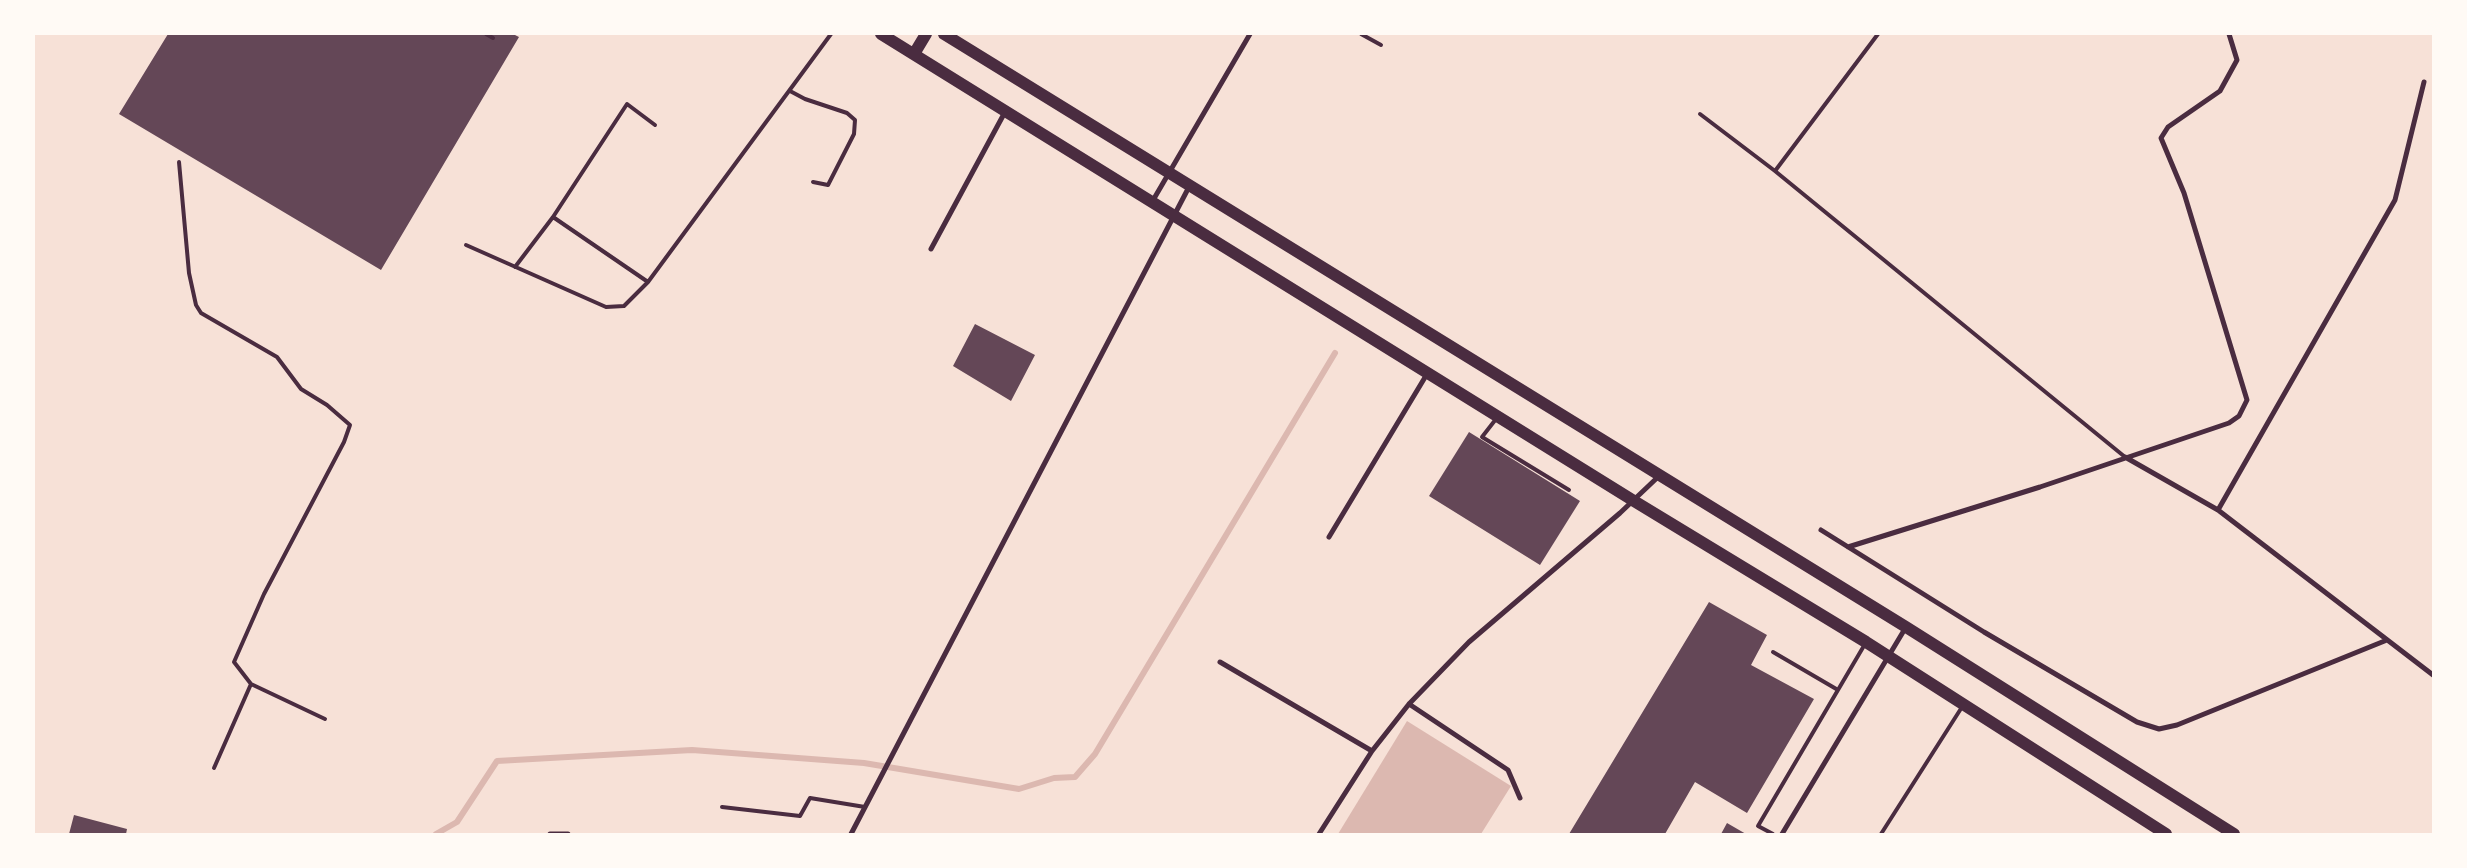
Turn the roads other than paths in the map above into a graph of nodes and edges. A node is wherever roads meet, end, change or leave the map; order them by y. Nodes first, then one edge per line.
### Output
1 (486, 34) edge
2 (831, 34) edge
3 (881, 34) edge
4 (926, 34) edge
5 (944, 34) edge
6 (1250, 34) edge
7 (1361, 34) edge
8 (1878, 34) edge
9 (2229, 34) edge
10 (493, 38) dead end
11 (1381, 46) dead end
12 (914, 54) junction
13 (2424, 82) dead end
14 (790, 91) junction
15 (1005, 111) junction
16 (1700, 114) dead end
17 (655, 125) dead end
18 (179, 162) dead end
19 (1775, 171) junction
20 (1169, 172) junction
21 (814, 182) dead end
22 (1190, 185) junction
23 (1152, 202) junction
24 (1174, 216) junction
25 (553, 217) junction
26 (466, 245) dead end
27 (931, 249) dead end
28 (516, 267) junction
29 (648, 282) junction
30 (1427, 373) junction
31 (1498, 416) junction
32 (2125, 457) junction
33 (1659, 476) junction
34 (1569, 490) dead end
35 (1634, 501) junction
36 (2218, 510) junction
37 (1821, 530) dead end
38 (1329, 538) dead end
39 (1848, 547) junction
40 (1906, 627) junction
41 (2387, 640) junction
42 (1866, 642) junction
43 (1772, 652) dead end
44 (1888, 657) junction
45 (1220, 662) dead end
46 (2433, 675) edge
47 (251, 684) junction
48 (1838, 690) junction
49 (1409, 704) junction
50 (1963, 705) junction
51 (325, 719) dead end
52 (1372, 750) junction
53 (214, 768) dead end
54 (1520, 798) dead end
55 (722, 807) dead end
56 (866, 807) junction
57 (550, 834) edge
58 (568, 834) edge
59 (851, 834) edge
60 (1319, 834) edge
61 (1773, 834) edge
62 (1782, 834) edge
63 (1881, 834) edge
64 (2166, 834) edge
65 (2234, 834) edge

1 - 10 lane
2 - 14 lane
3 - 12 main road
4 - 12 main road
5 - 20 main road
6 - 20 street
7 - 11 lane
8 - 19 lane
9 - 32 street
12 - 15 main road
13 - 36 street
14 - 21 lane
14 - 29 lane
15 - 23 main road
15 - 27 street
16 - 19 lane
17 - 25 lane
18 - 47 lane
19 - 32 lane
20 - 22 main road
20 - 23 street
22 - 24 street
22 - 33 main road
23 - 24 main road
24 - 30 main road
24 - 56 street
25 - 28 lane
25 - 29 lane
26 - 28 lane
28 - 29 lane
30 - 31 main road
30 - 38 street
31 - 34 lane
31 - 35 main road
32 - 36 street
32 - 39 street
33 - 35 street
33 - 40 main road
35 - 42 main road
35 - 49 street
36 - 41 street
37 - 39 street
39 - 41 street
40 - 44 street
40 - 65 main road
41 - 46 street
42 - 44 main road
42 - 48 lane
43 - 48 lane
44 - 50 main road
44 - 62 street
45 - 52 street
47 - 51 lane
47 - 53 lane
48 - 61 lane
49 - 52 street
49 - 54 street
50 - 63 lane
50 - 64 main road
52 - 60 street
55 - 56 lane
56 - 59 street
57 - 58 street

